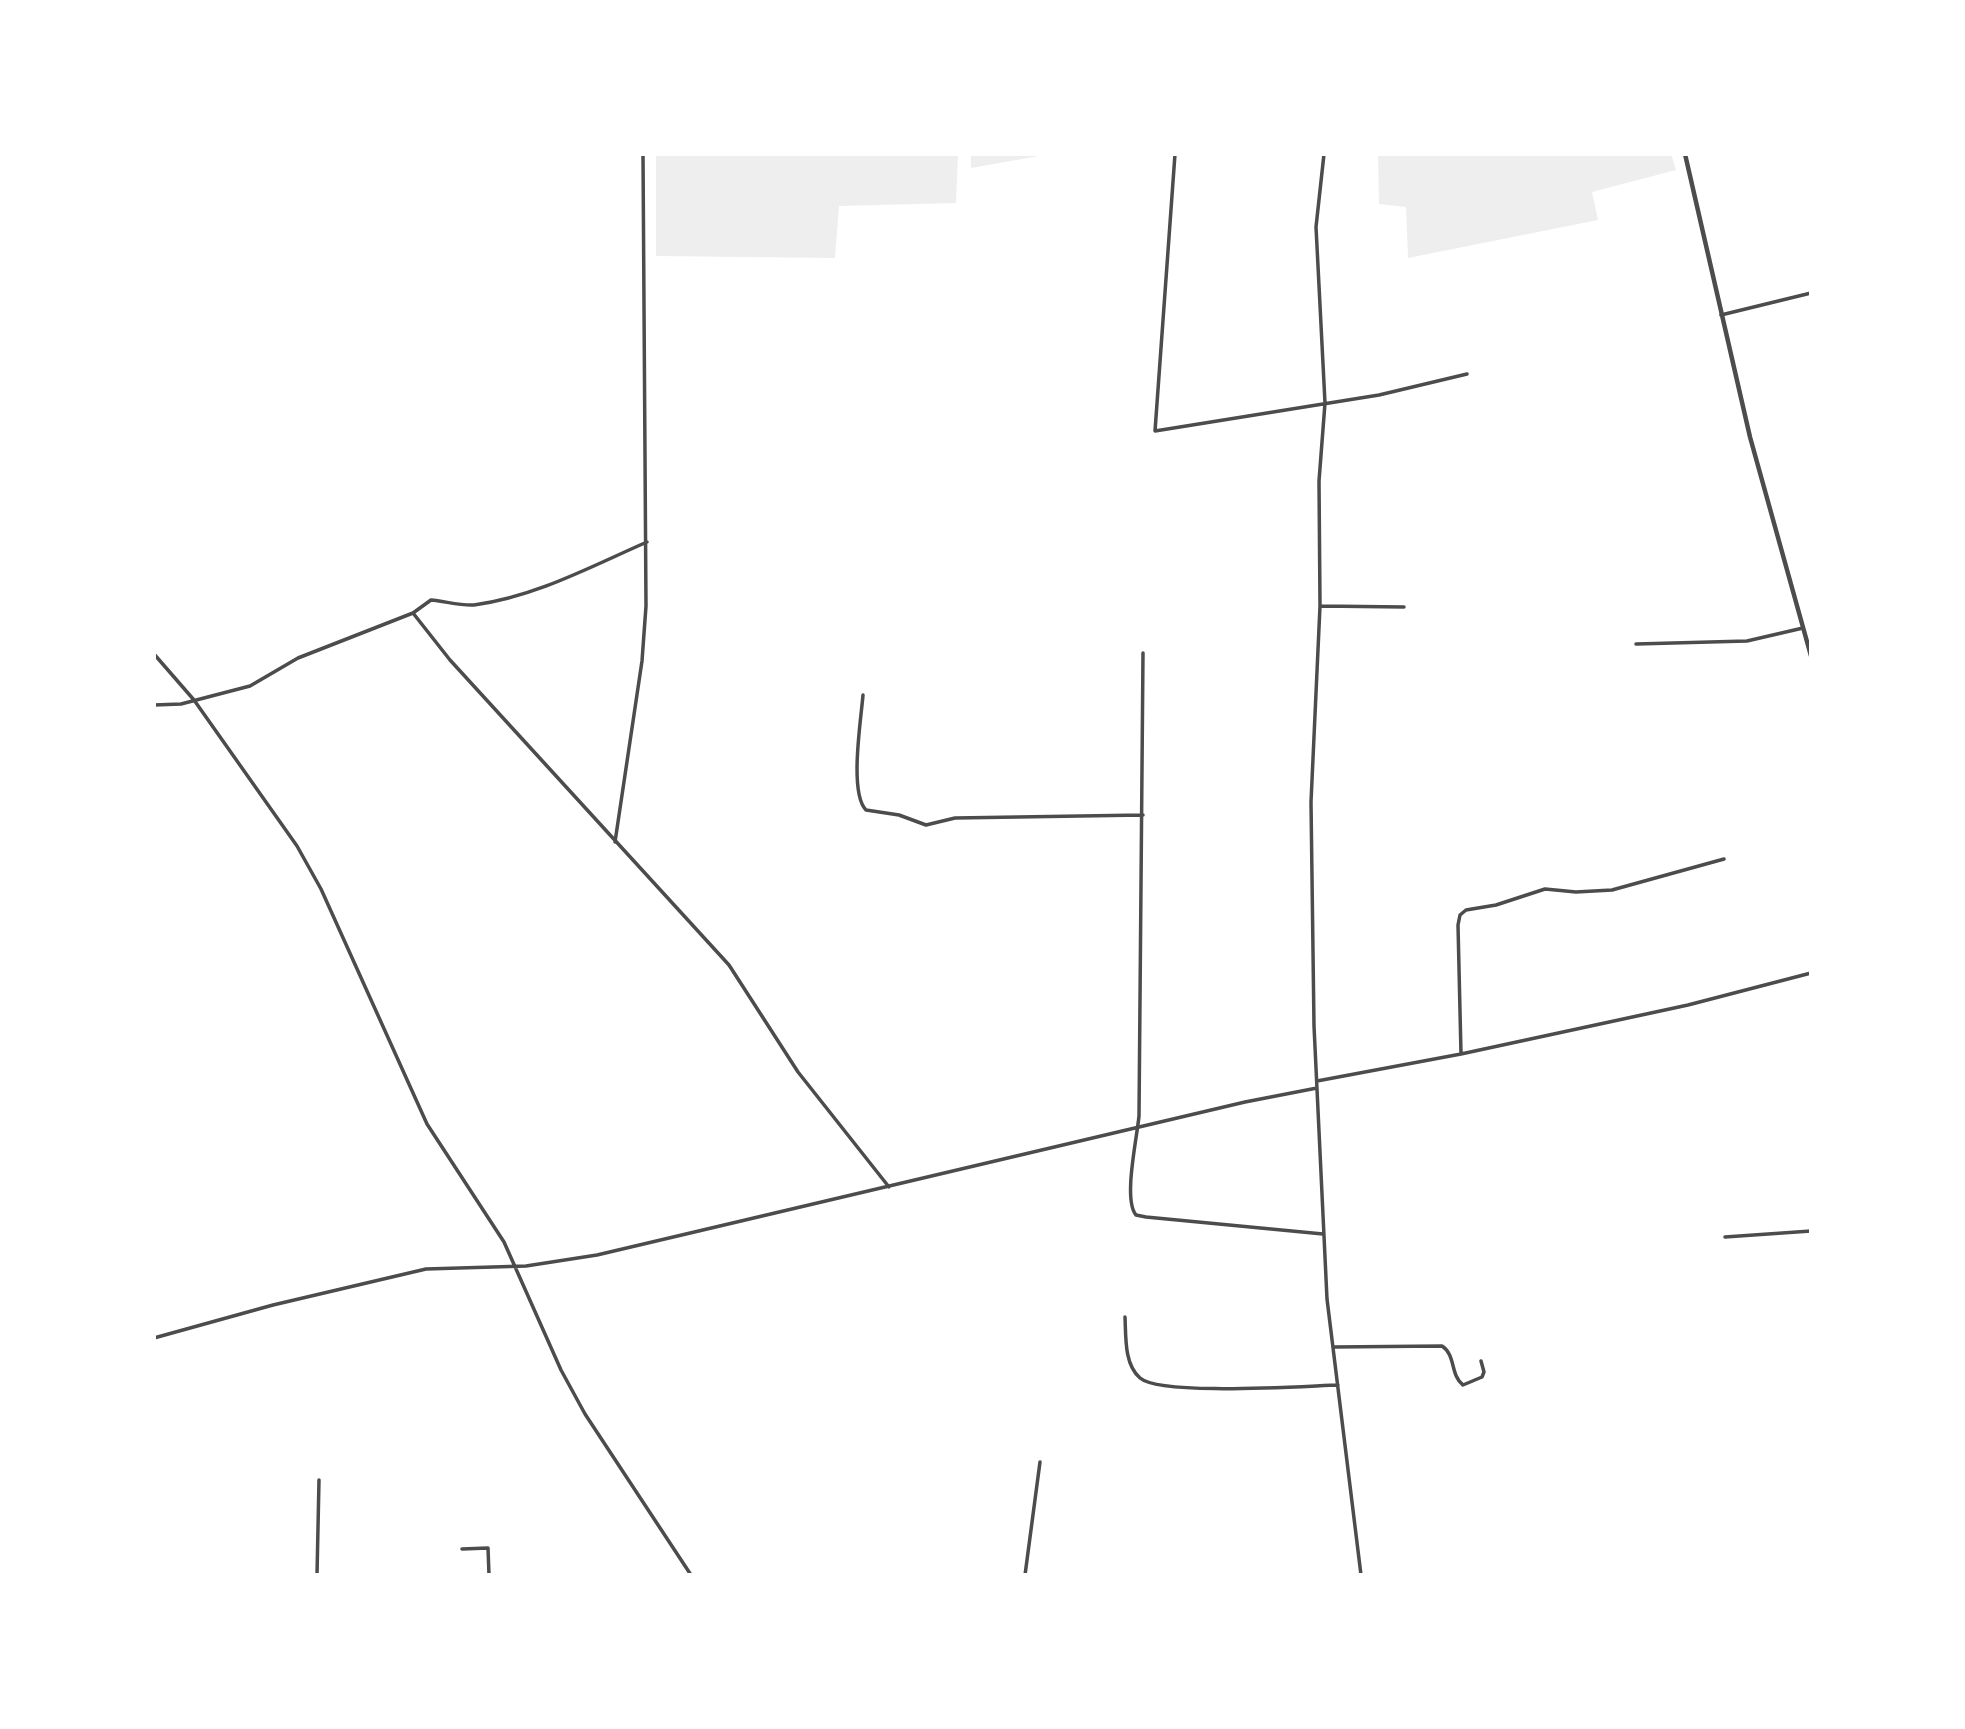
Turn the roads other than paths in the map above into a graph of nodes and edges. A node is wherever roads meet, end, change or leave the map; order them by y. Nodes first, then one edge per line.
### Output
1 (643, 154) edge
2 (1175, 154) edge
3 (1324, 154) edge
4 (1685, 154) edge
5 (1811, 293) edge
6 (1721, 315) junction
7 (1467, 374) dead end
8 (1325, 403) junction
9 (647, 542) junction
10 (1320, 606) junction
11 (1405, 607) dead end
12 (413, 613) junction
13 (1803, 628) junction
14 (1636, 644) dead end
15 (1143, 653) dead end
16 (154, 654) edge
17 (1811, 656) edge
18 (863, 695) dead end
19 (194, 700) junction
20 (154, 705) edge
21 (1143, 815) junction
22 (615, 842) junction
23 (1724, 859) dead end
24 (1811, 974) edge
25 (1461, 1054) junction
26 (1317, 1081) junction
27 (1317, 1088) junction
28 (1138, 1128) junction
29 (889, 1187) junction
30 (1811, 1231) edge
31 (1323, 1234) junction
32 (1725, 1237) dead end
33 (516, 1267) junction
34 (1125, 1317) dead end
35 (154, 1338) edge
36 (1333, 1347) junction
37 (1481, 1361) dead end
38 (1338, 1385) junction
39 (1040, 1462) dead end
40 (319, 1480) dead end
41 (462, 1549) dead end
42 (317, 1575) edge
43 (489, 1575) edge
44 (691, 1575) edge
45 (1025, 1575) edge
46 (1361, 1575) edge

1 - 9 street
2 - 8 street
3 - 8 street
4 - 6 street
5 - 6 street
6 - 13 street
7 - 8 street
8 - 10 street
9 - 12 street
9 - 22 street
10 - 11 street
10 - 26 street
12 - 19 street
12 - 22 street
13 - 14 street
13 - 17 street
15 - 21 street
16 - 19 street
18 - 21 street
19 - 20 street
19 - 33 street
21 - 28 street
22 - 29 street
23 - 25 street
24 - 25 street
25 - 26 street
26 - 27 street
27 - 28 street
27 - 31 street
28 - 29 street
28 - 31 street
29 - 33 street
30 - 32 street
31 - 36 street
33 - 35 street
33 - 44 street
34 - 38 street
36 - 37 street
36 - 38 street
38 - 46 street
39 - 45 street
40 - 42 street
41 - 43 street

